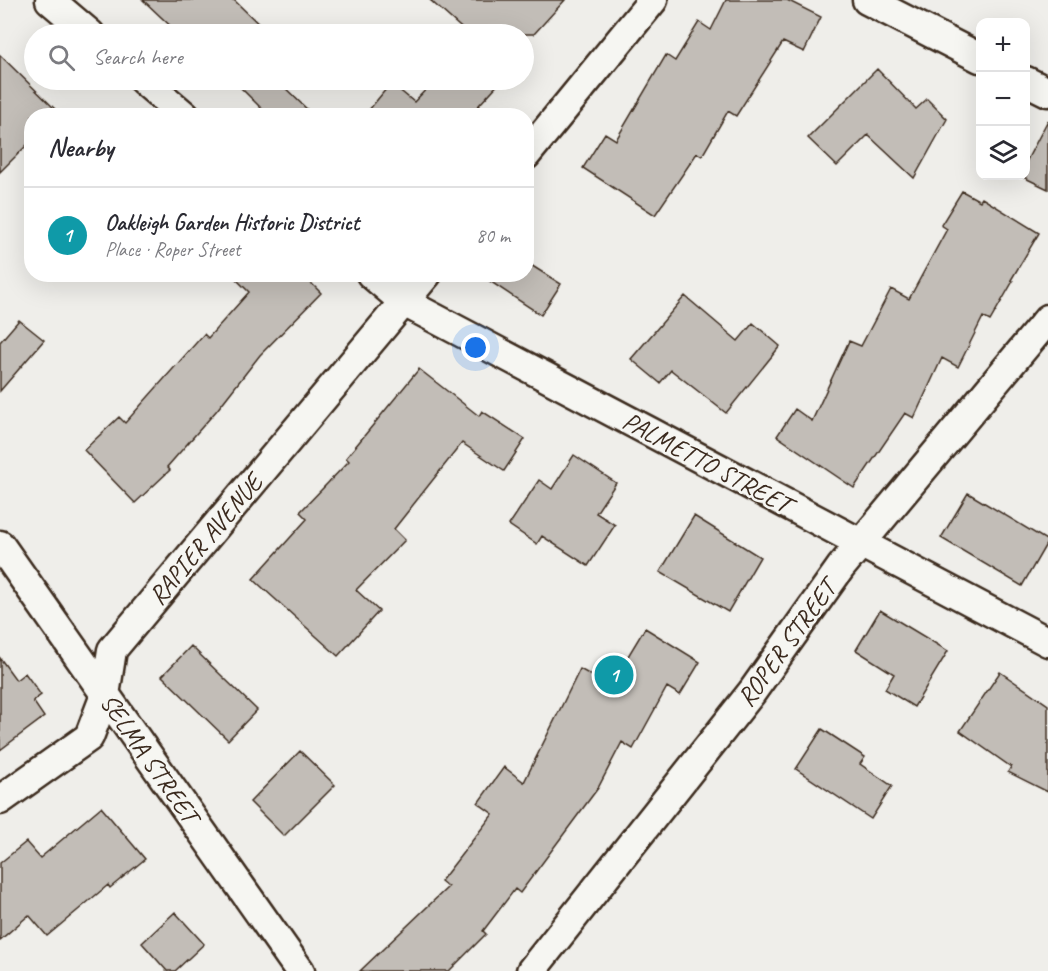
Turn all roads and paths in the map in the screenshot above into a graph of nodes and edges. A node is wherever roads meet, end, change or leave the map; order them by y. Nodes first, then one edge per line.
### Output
1 (50, 0) edge
2 (653, 0) edge
3 (867, 0) edge
4 (78, 24) edge
5 (976, 55) edge
6 (1030, 83) edge
7 (155, 90) edge
8 (1048, 93) edge
9 (176, 108) edge
10 (534, 146) edge
11 (380, 282) edge
12 (420, 282) edge
13 (404, 302) junction
14 (1048, 319) edge
15 (860, 543) junction
16 (0, 545) edge
17 (1048, 642) edge
18 (105, 695) junction
19 (0, 800) edge
20 (300, 971) edge
21 (531, 971) edge

1 - 4 street
2 - 10 street
3 - 5 street
6 - 8 street
7 - 9 street
11 - 13 street, PALMETTO STREET
12 - 13 street, RAPIER AVENUE
13 - 15 street, PALMETTO STREET
13 - 18 street, RAPIER AVENUE
14 - 15 street, ROPER STREET
15 - 17 street, PALMETTO STREET
15 - 21 street, ROPER STREET
16 - 18 street, SELMA STREET
18 - 19 street, RAPIER AVENUE
18 - 20 street, SELMA STREET

